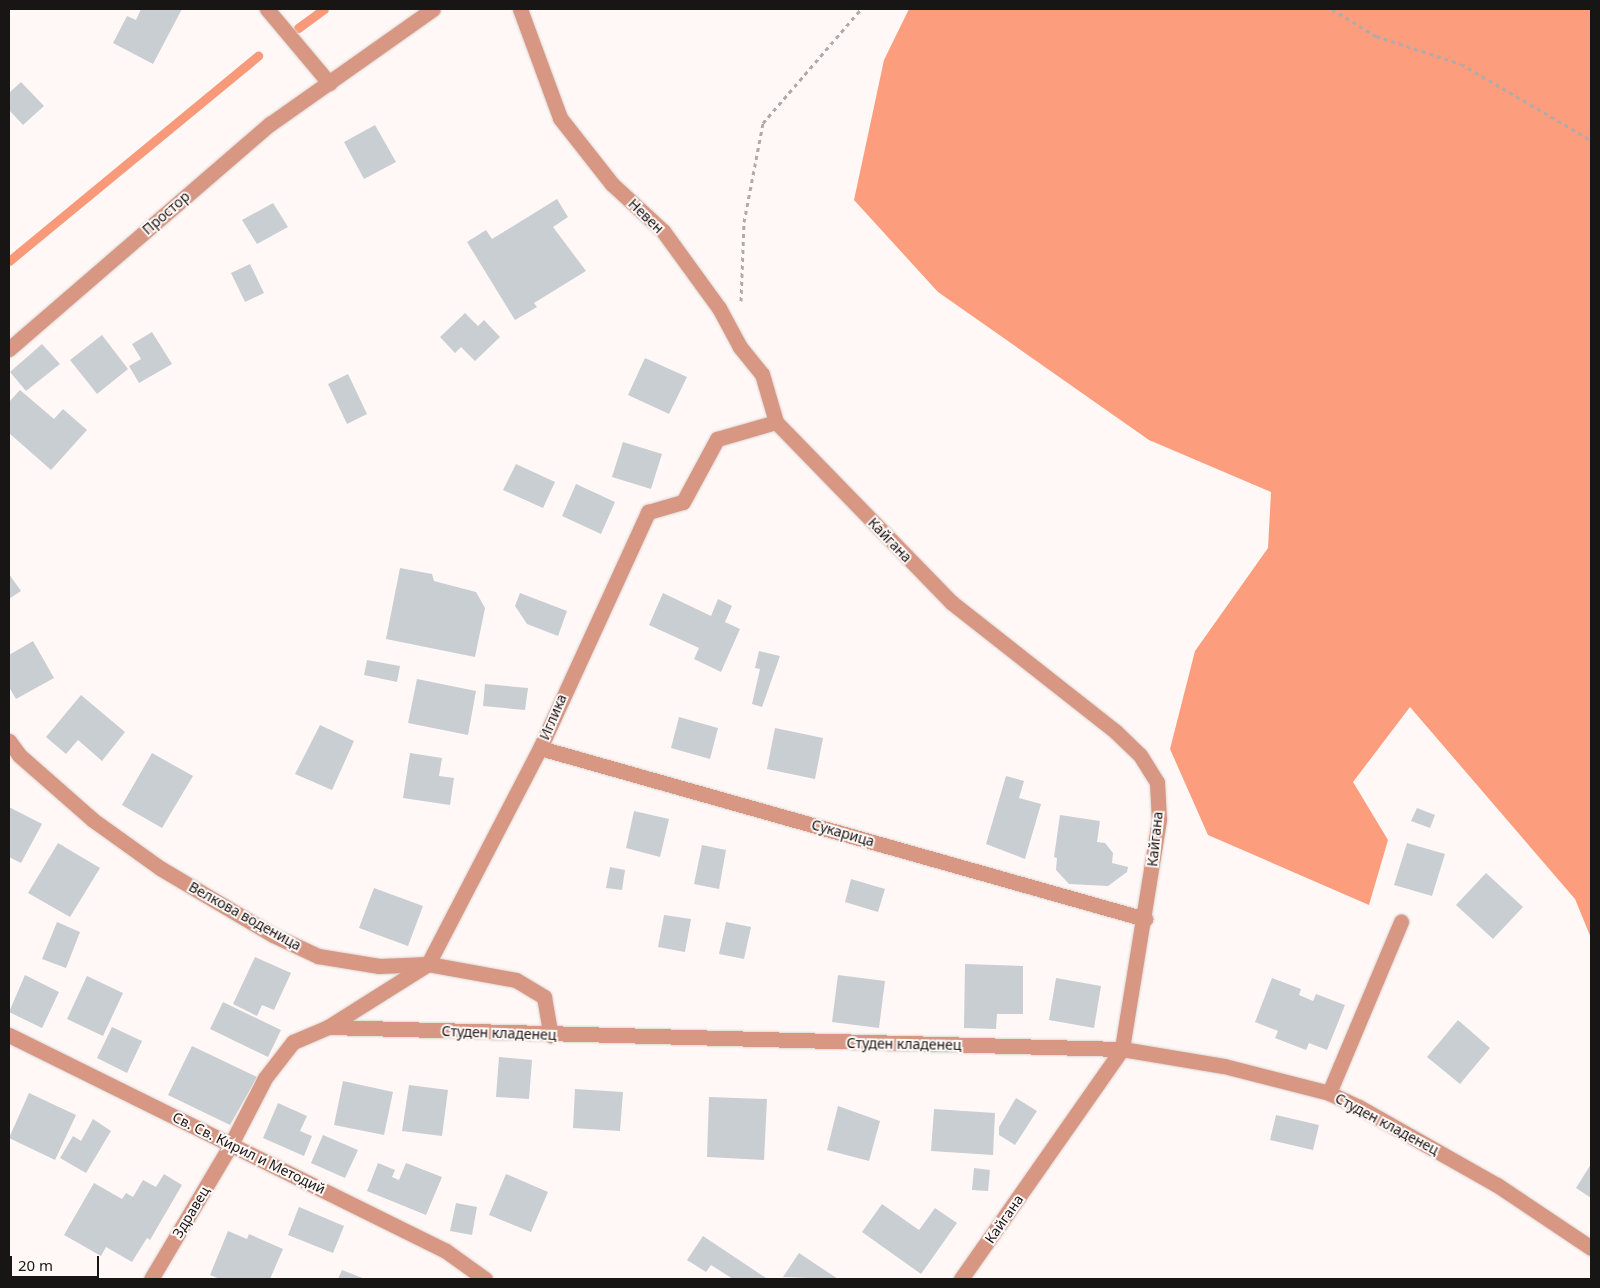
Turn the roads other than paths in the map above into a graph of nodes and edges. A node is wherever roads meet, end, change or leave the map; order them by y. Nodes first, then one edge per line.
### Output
1 (268, 9) edge
2 (433, 9) edge
3 (520, 9) edge
4 (329, 83) junction
5 (9, 349) edge
6 (776, 422) junction
7 (9, 741) edge
8 (540, 748) junction
9 (1145, 919) junction
10 (1401, 922) dead end
11 (428, 964) junction
12 (328, 1028) junction
13 (9, 1035) edge
14 (551, 1035) junction
15 (1122, 1049) junction
16 (1329, 1093) junction
17 (231, 1144) junction
18 (1591, 1248) edge
19 (151, 1279) edge
20 (485, 1279) edge
21 (961, 1279) edge

1 - 4 street
2 - 4 street
3 - 6 street, Невен
4 - 5 street, Простор
6 - 8 street, Иглика
6 - 9 street, Кайгана
7 - 11 street, Велкова воденица
8 - 9 street, Сукарица
8 - 11 street, Иглика
9 - 15 street, Кайгана
10 - 16 street
11 - 12 street, Иглика
11 - 14 street, Велкова воденица
12 - 14 street, Студен кладенец
12 - 17 street, Студен кладенец
13 - 17 street, Св. Св. Кирил и Методий
14 - 15 street, Студен кладенец
15 - 16 street, Студен кладенец
15 - 21 street, Кайгана
16 - 18 street, Студен кладенец
17 - 19 street, Здравец
17 - 20 street, Св. Св. Кирил и Методий

